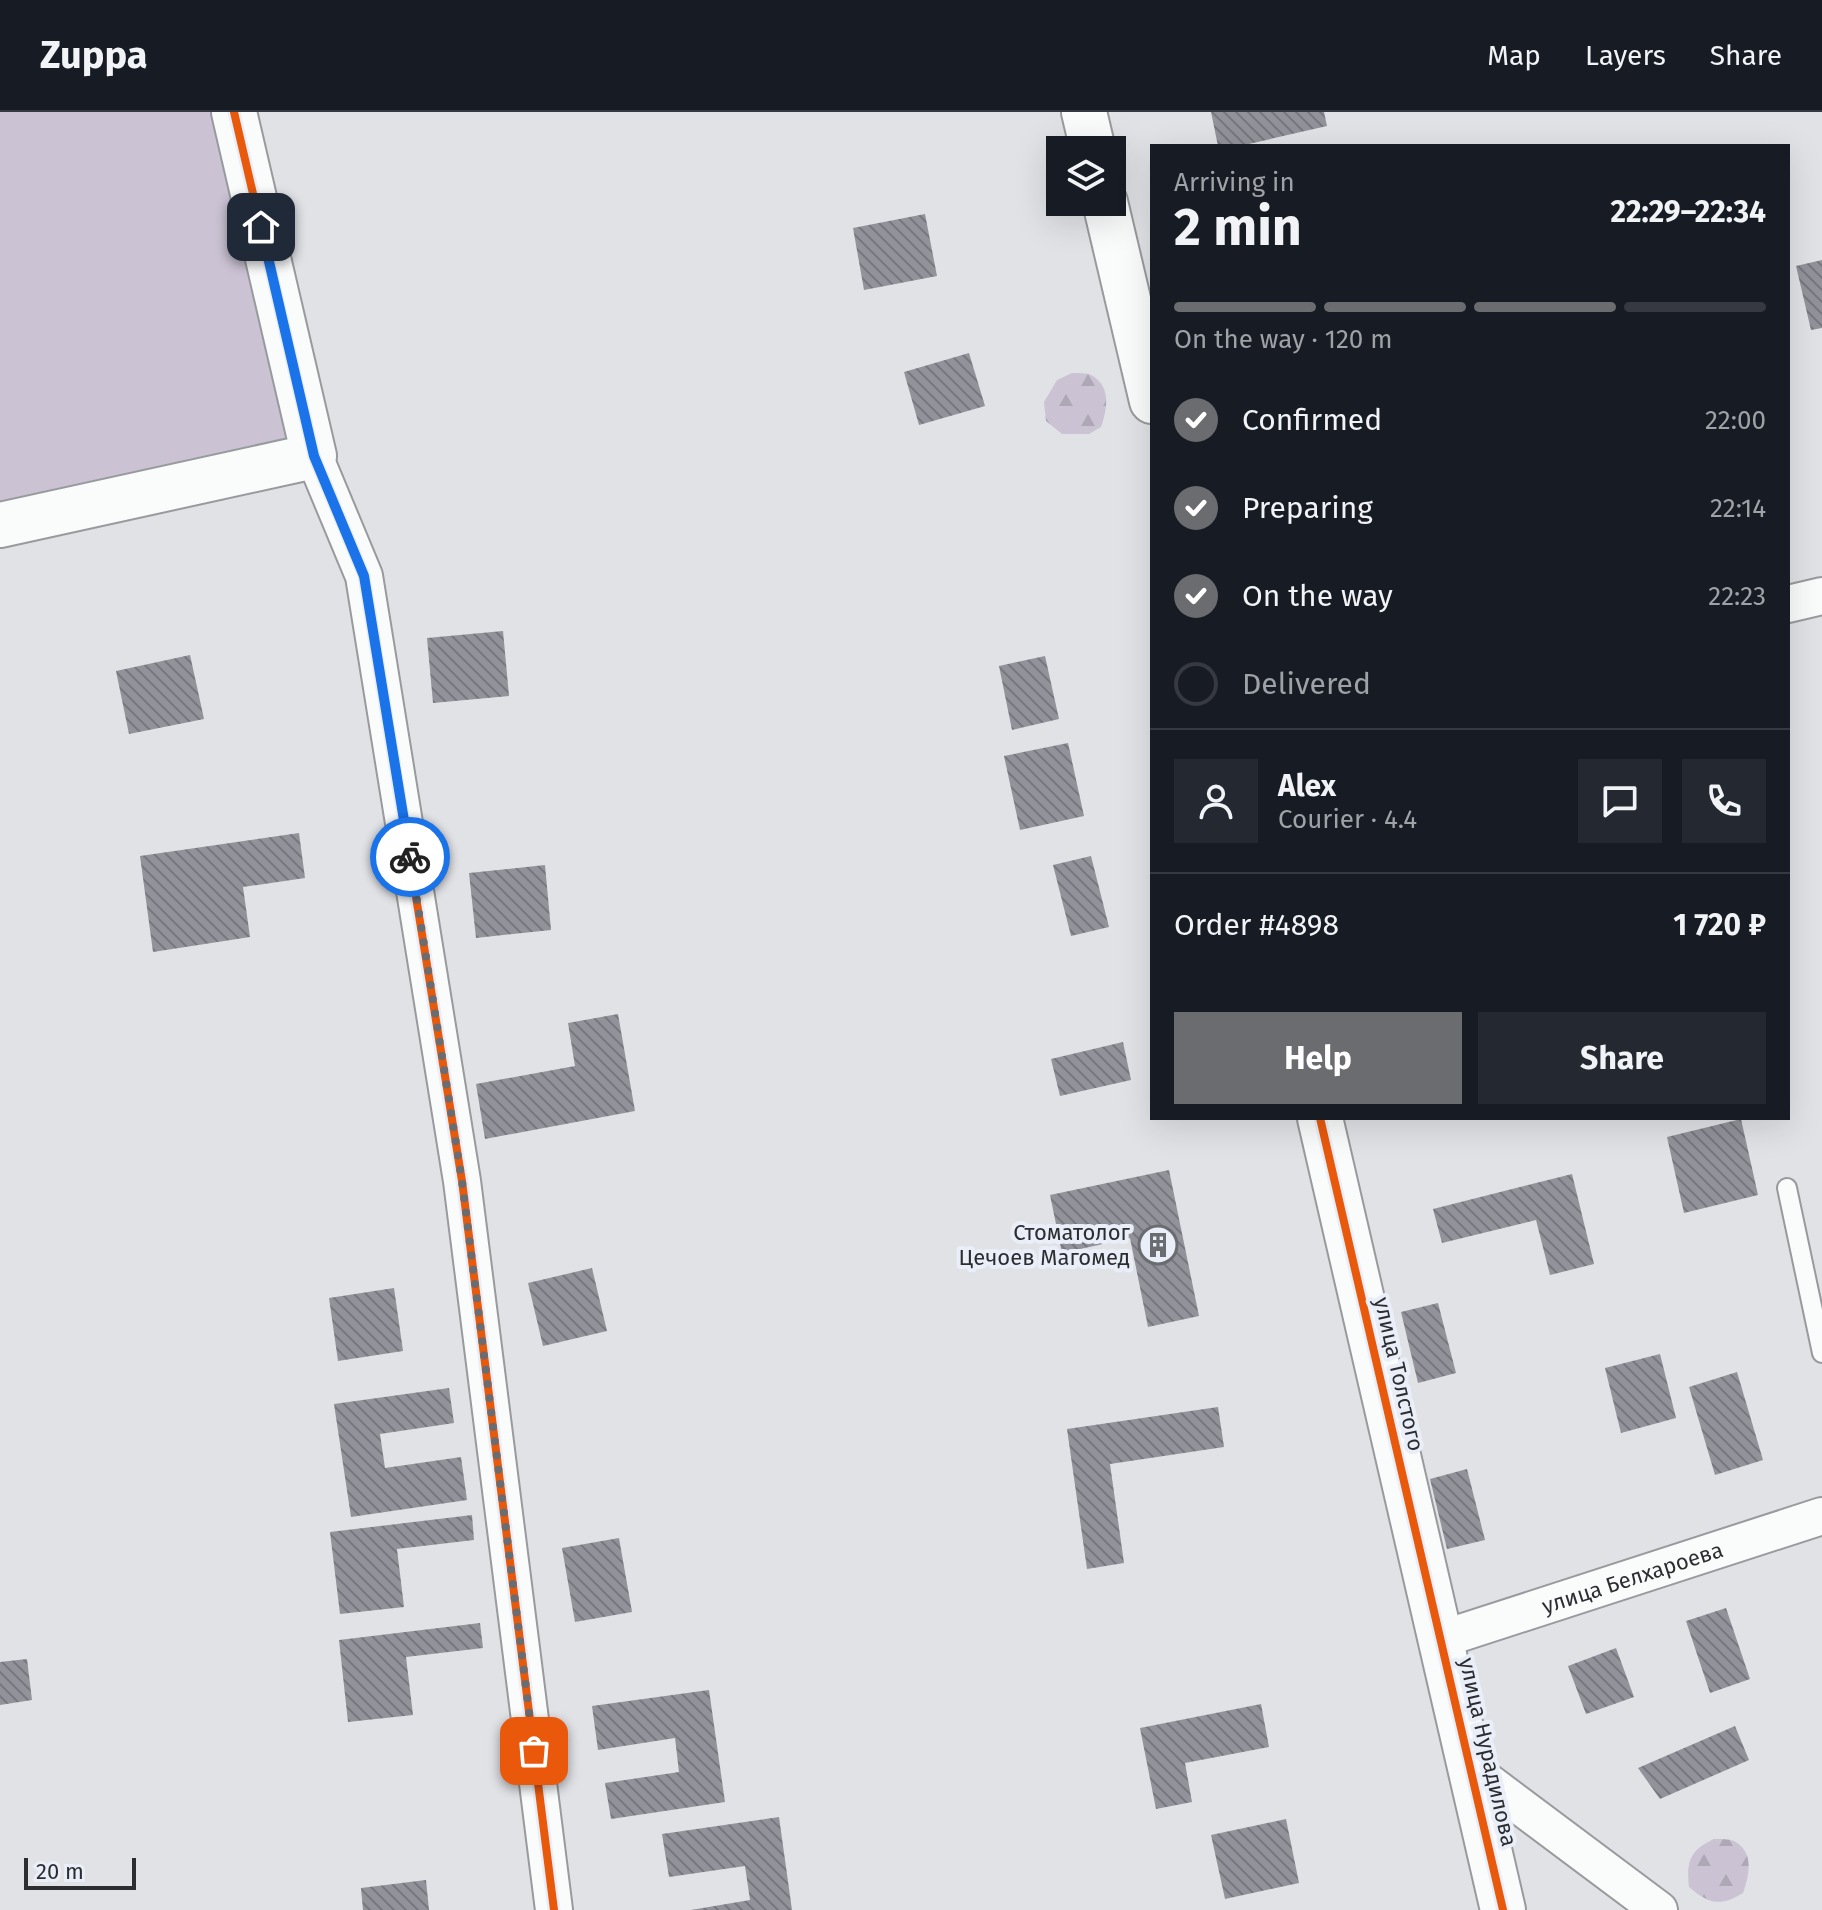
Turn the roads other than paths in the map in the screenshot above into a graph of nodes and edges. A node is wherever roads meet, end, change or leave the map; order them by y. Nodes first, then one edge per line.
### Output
1 (234, 112) edge
2 (1084, 112) edge
3 (1090, 136) edge
4 (1108, 216) edge
5 (1150, 393) edge
6 (314, 456) junction
7 (0, 525) edge
8 (1822, 596) edge
9 (1790, 604) edge
10 (1320, 1120) edge
11 (1787, 1188) dead end
12 (1822, 1353) edge
13 (1822, 1516) edge
14 (1442, 1639) junction
15 (1476, 1773) junction
16 (554, 1910) edge
17 (1505, 1910) edge
18 (1659, 1910) edge

1 - 6 street
2 - 3 street
4 - 5 street
6 - 7 street
6 - 16 street
8 - 9 street
10 - 14 street, улица Толстого
11 - 12 lane
13 - 14 street, улица Белхароева
14 - 15 street, улица Нурадилова
14 - 17 street, улица Нурадилова
15 - 17 street, улица Нурадилова
15 - 18 street

